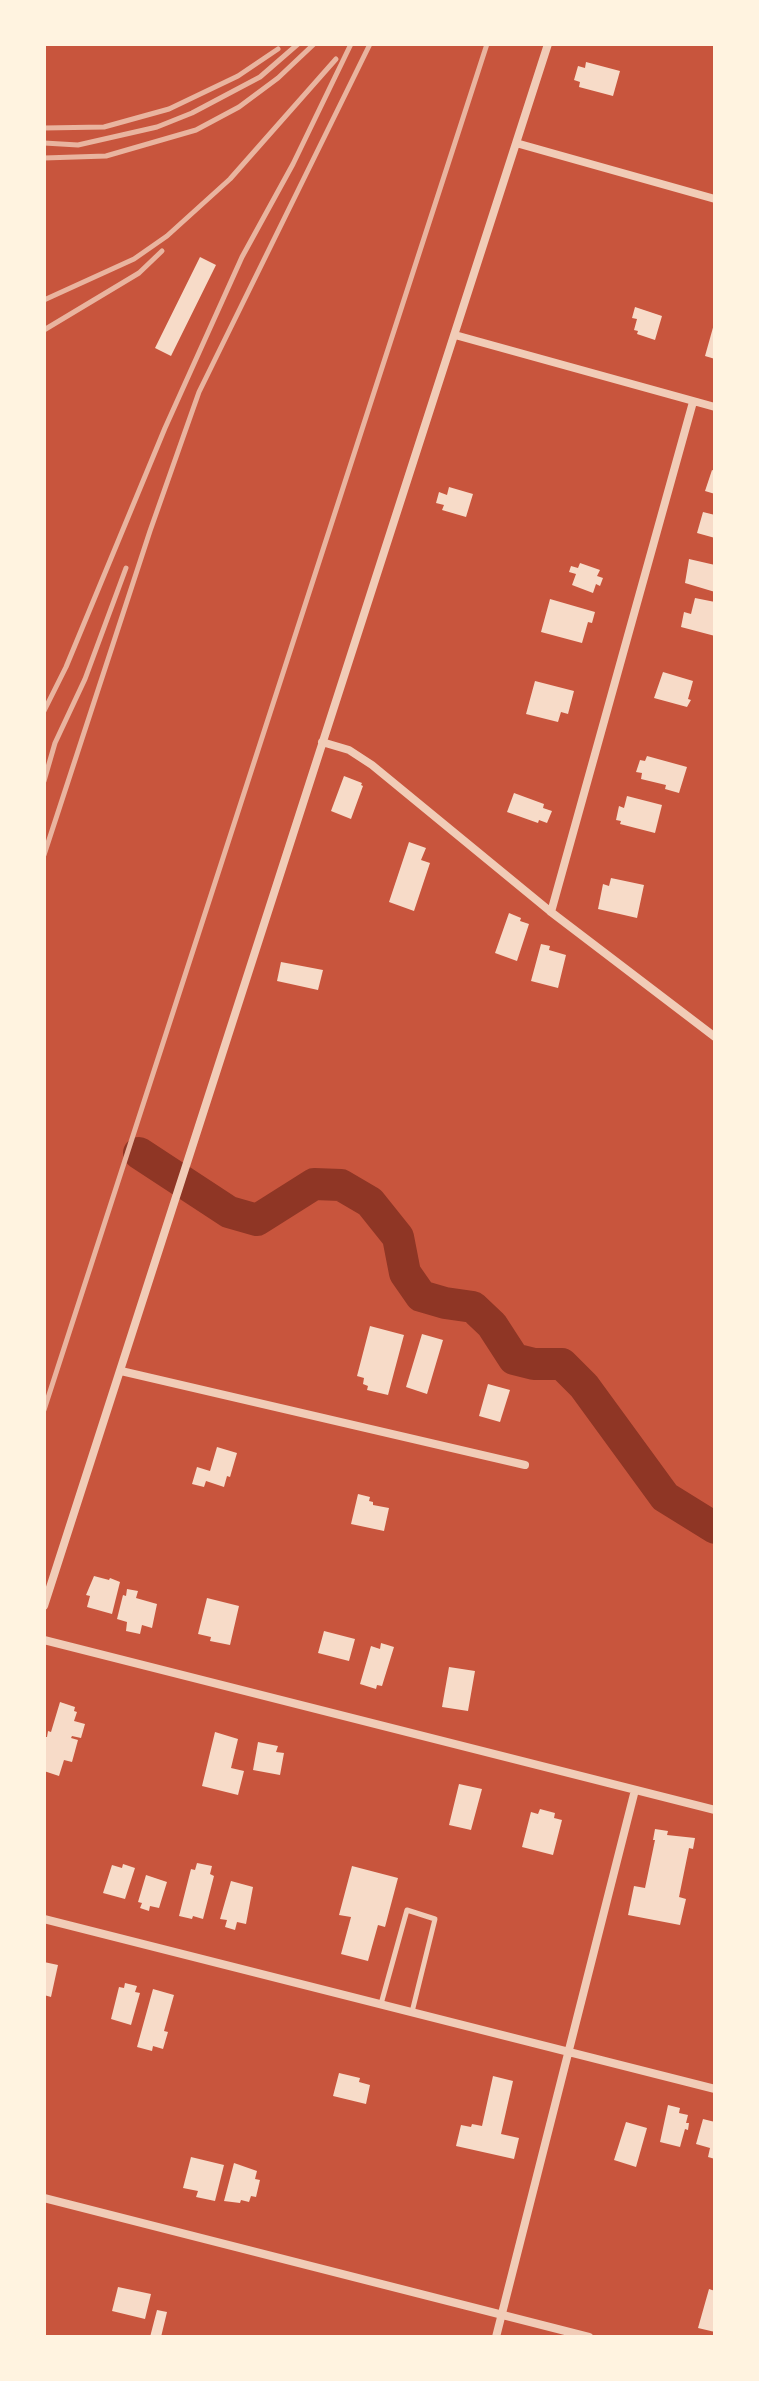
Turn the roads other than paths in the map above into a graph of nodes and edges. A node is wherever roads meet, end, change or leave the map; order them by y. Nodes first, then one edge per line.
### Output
1 (548, 44) edge
2 (516, 143) junction
3 (715, 199) edge
4 (455, 335) junction
5 (693, 402) junction
6 (715, 407) edge
7 (322, 742) junction
8 (551, 912) junction
9 (715, 1037) edge
10 (121, 1371) junction
11 (525, 1465) dead end
12 (44, 1606) edge
13 (44, 1640) edge
14 (635, 1790) junction
15 (715, 1810) edge
16 (44, 1919) edge
17 (380, 2005) junction
18 (412, 2013) junction
19 (567, 2052) junction
20 (715, 2089) edge
21 (44, 2198) edge
22 (502, 2314) junction
23 (496, 2337) edge
24 (589, 2337) edge

1 - 2 street
2 - 3 street
2 - 4 street
4 - 5 street
4 - 7 street
5 - 6 street
5 - 8 street
7 - 8 street
7 - 10 street
8 - 9 street
10 - 11 street
10 - 12 street
13 - 14 street
14 - 15 street
14 - 19 street
16 - 17 street
17 - 18 street
17 - 18 lane
18 - 19 street
19 - 20 street
19 - 22 street
21 - 22 street
22 - 23 street
22 - 24 street

